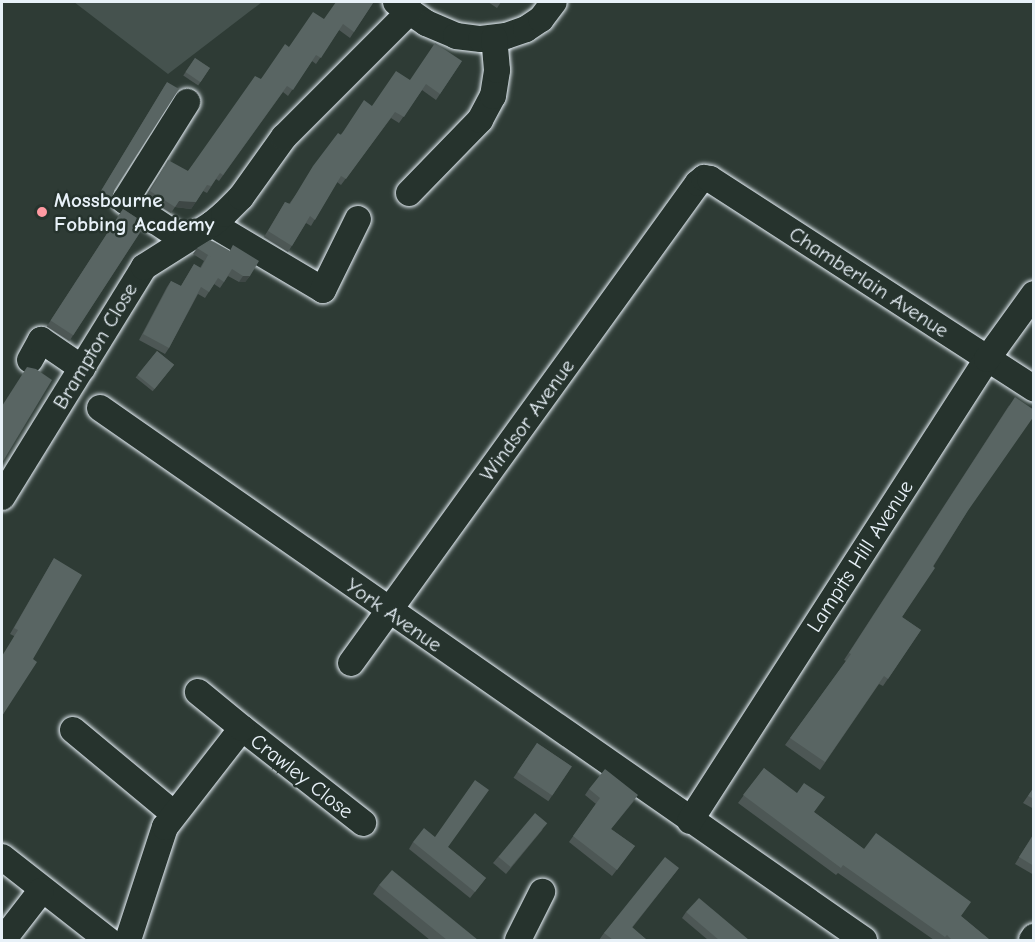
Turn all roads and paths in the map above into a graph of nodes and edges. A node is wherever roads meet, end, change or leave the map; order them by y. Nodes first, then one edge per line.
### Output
1 (554, 2) edge
2 (403, 6) edge
3 (494, 38) junction
4 (187, 102) dead end
5 (704, 178) joint
6 (409, 194) dead end
7 (358, 219) dead end
8 (212, 224) junction
9 (184, 240) junction
10 (1034, 294) edge
11 (987, 359) junction
12 (30, 360) dead end
13 (82, 368) junction
14 (1034, 389) edge
15 (100, 408) dead end
16 (2, 497) edge
17 (390, 612) junction
18 (351, 663) dead end
19 (198, 692) dead end
20 (242, 728) junction
21 (72, 730) dead end
22 (174, 813) junction
23 (690, 821) junction
24 (363, 823) dead end
25 (2, 857) edge
26 (41, 891) junction
27 (542, 892) dead end
28 (3, 940) edge
29 (108, 940) edge
30 (128, 940) edge
31 (518, 940) edge
32 (864, 940) edge

1 - 3 street, Brampton Close
2 - 3 street, Brampton Close
2 - 8 street, Brampton Close
3 - 6 street
4 - 9 street
5 - 11 street, Chamberlain Avenue
5 - 17 street, Windsor Avenue
7 - 8 street
8 - 9 street, Brampton Close
9 - 13 street, Brampton Close
10 - 11 street, Lampits Hill Avenue
11 - 14 street, Chamberlain Avenue
11 - 23 street, Lampits Hill Avenue
12 - 13 street
13 - 16 street, Brampton Close
15 - 17 street, York Avenue
17 - 18 street, Windsor Avenue
17 - 23 street, York Avenue
19 - 20 street, Crawley Close
20 - 22 street, Crawley Close
20 - 24 street, Crawley Close
21 - 22 street
22 - 30 street, Crawley Close
23 - 32 street, York Avenue
25 - 26 street
26 - 28 street
26 - 29 street
27 - 31 street

